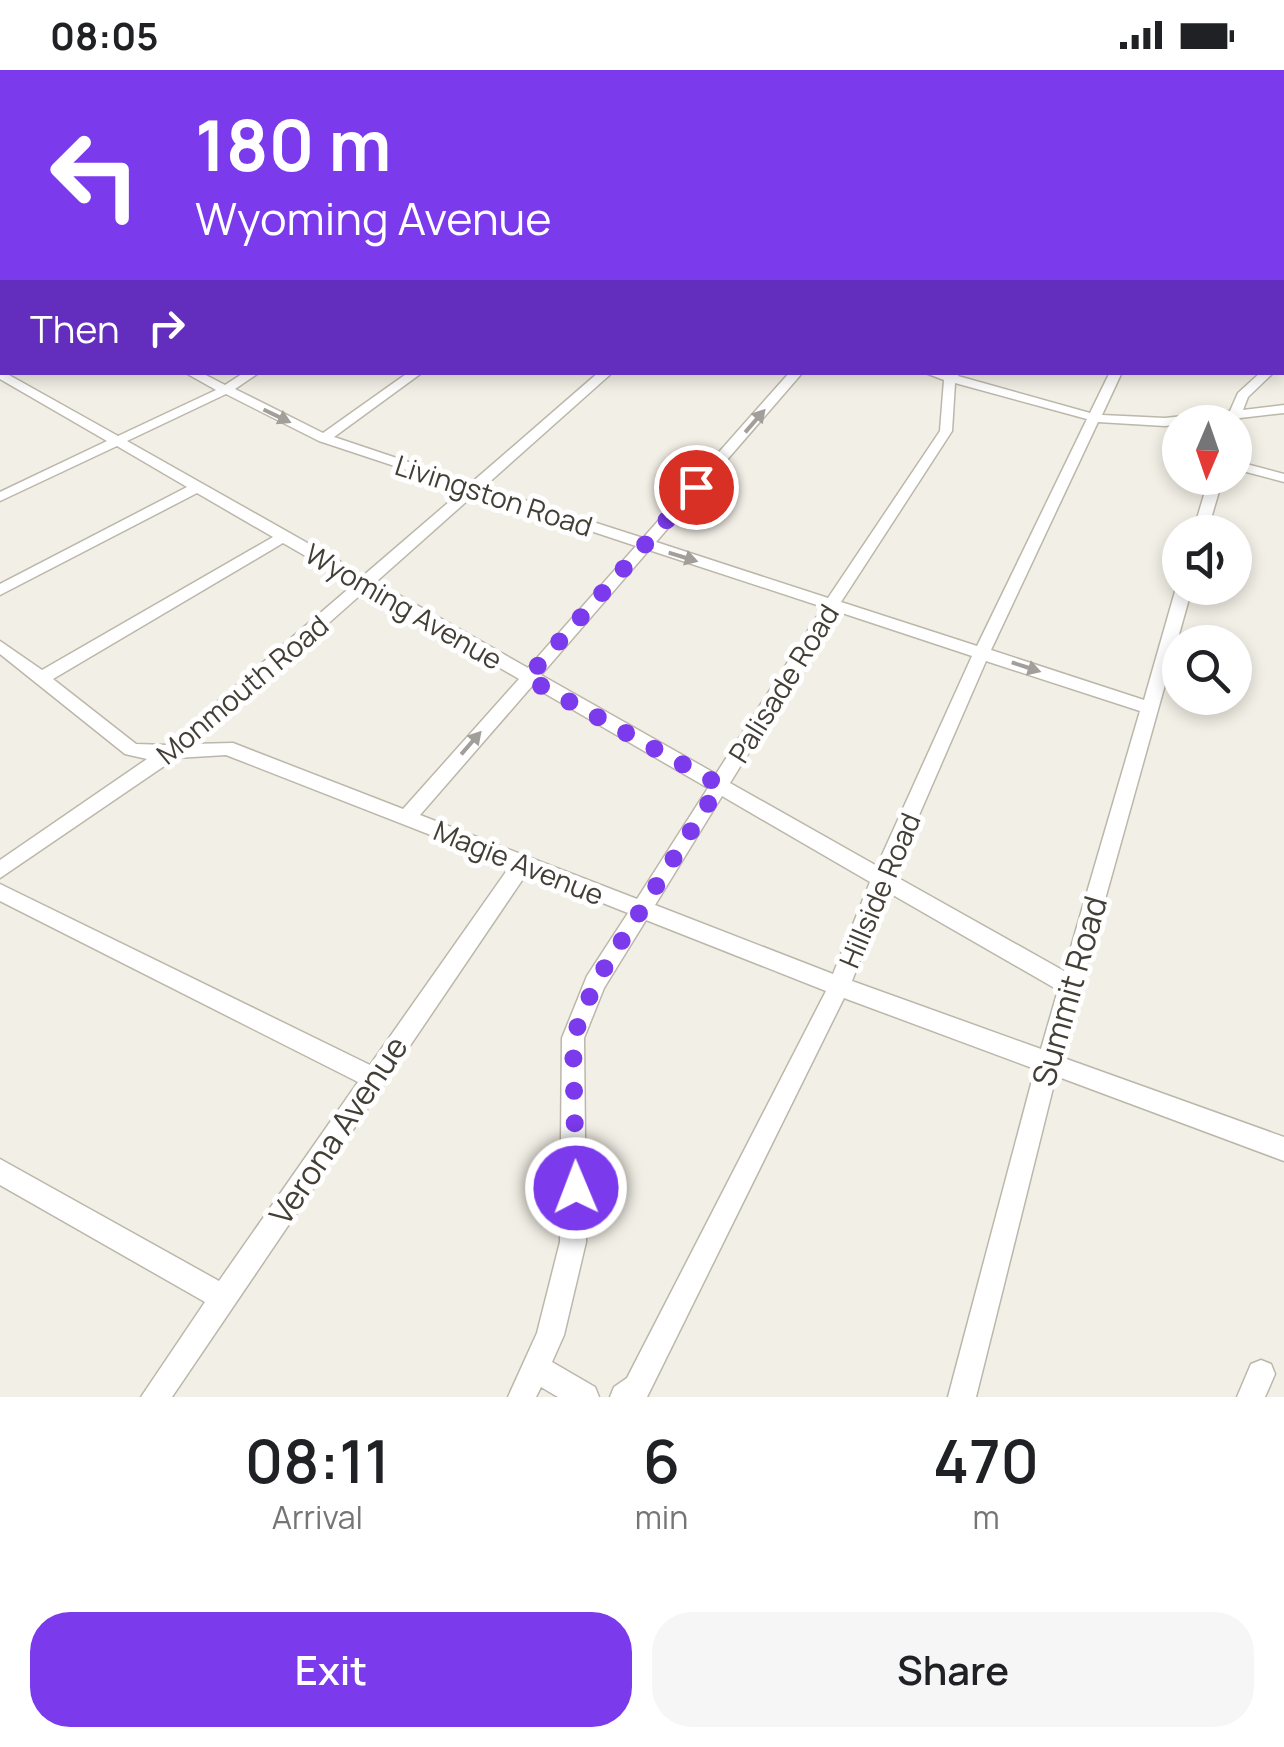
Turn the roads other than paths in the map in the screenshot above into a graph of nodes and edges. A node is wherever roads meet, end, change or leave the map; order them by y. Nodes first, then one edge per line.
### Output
1 (2, 375) edge
2 (196, 375) edge
3 (249, 375) edge
4 (413, 375) edge
5 (605, 375) edge
6 (795, 375) edge
7 (944, 375) edge
8 (1115, 375) edge
9 (1265, 375) edge
10 (225, 390) junction
11 (1238, 405) edge
12 (1284, 409) edge
13 (1252, 414) edge
14 (1096, 418) junction
15 (1162, 421) edge
16 (324, 438) junction
17 (120, 440) junction
18 (1252, 470) edge
19 (1284, 478) edge
20 (200, 486) junction
21 (475, 488) junction
22 (2, 494) edge
23 (284, 536) junction
24 (645, 545) junction
25 (367, 584) junction
26 (0, 590) edge
27 (833, 603) junction
28 (1179, 605) edge
29 (0, 646) edge
30 (982, 652) junction
31 (41, 678) junction
32 (527, 678) junction
33 (1150, 708) junction
34 (171, 752) junction
35 (720, 785) junction
36 (407, 817) junction
37 (522, 864) junction
38 (0, 870) edge
39 (881, 879) junction
40 (0, 892) edge
41 (640, 910) junction
42 (839, 986) junction
43 (1070, 986) junction
44 (1049, 1060) junction
45 (373, 1078) junction
46 (1284, 1149) edge
47 (0, 1171) edge
48 (223, 1298) junction
49 (536, 1368) junction
50 (155, 1397) edge
51 (522, 1397) edge
52 (585, 1397) edge
53 (624, 1397) edge
54 (962, 1397) edge

1 - 17 street, Wyoming Avenue
2 - 10 street, Livingston Road
3 - 10 street
4 - 16 street
5 - 21 street, Monmouth Road
24 -> 6 street
7 - 14 street
7 - 27 street, Palisade Road
8 - 14 street, Hillside Road
9 - 11 street
10 -> 16 street, Livingston Road
10 - 17 street
12 - 13 street
14 - 15 street
14 - 30 street, Hillside Road
16 - 21 street, Livingston Road
17 - 20 street, Wyoming Avenue
17 - 22 street
18 - 19 street
20 - 23 street, Wyoming Avenue
20 - 26 street
21 - 24 street, Livingston Road
21 - 25 street, Monmouth Road
23 - 25 street, Wyoming Avenue
23 - 31 street
24 -> 27 street, Livingston Road
24 - 32 street
25 - 32 street, Wyoming Avenue
25 - 34 street, Monmouth Road
27 - 30 street, Livingston Road
27 - 35 street, Palisade Road
28 - 33 street, Summit Road
29 - 31 street, Magie Avenue
30 -> 33 street, Livingston Road
30 - 39 street, Hillside Road
31 - 34 street, Magie Avenue
32 - 35 street, Wyoming Avenue
36 -> 32 street
33 - 43 street, Summit Road
34 - 36 street, Magie Avenue
34 - 38 street, Monmouth Road
35 - 39 street, Wyoming Avenue
35 - 41 street, Palisade Road
36 - 37 street, Magie Avenue
37 - 41 street, Magie Avenue
37 - 45 street, Verona Avenue
39 - 42 street, Hillside Road
39 - 43 street, Wyoming Avenue
40 - 45 street
41 - 42 street, Magie Avenue
41 - 49 street, Palisade Road
42 - 44 street, Magie Avenue
42 - 53 street, Hillside Road
43 - 44 street, Summit Road
44 - 46 street, Magie Avenue
44 - 54 street, Summit Road
45 - 48 street, Verona Avenue
47 - 48 street
48 - 50 street, Verona Avenue
49 - 51 street, Palisade Road
49 - 52 street

